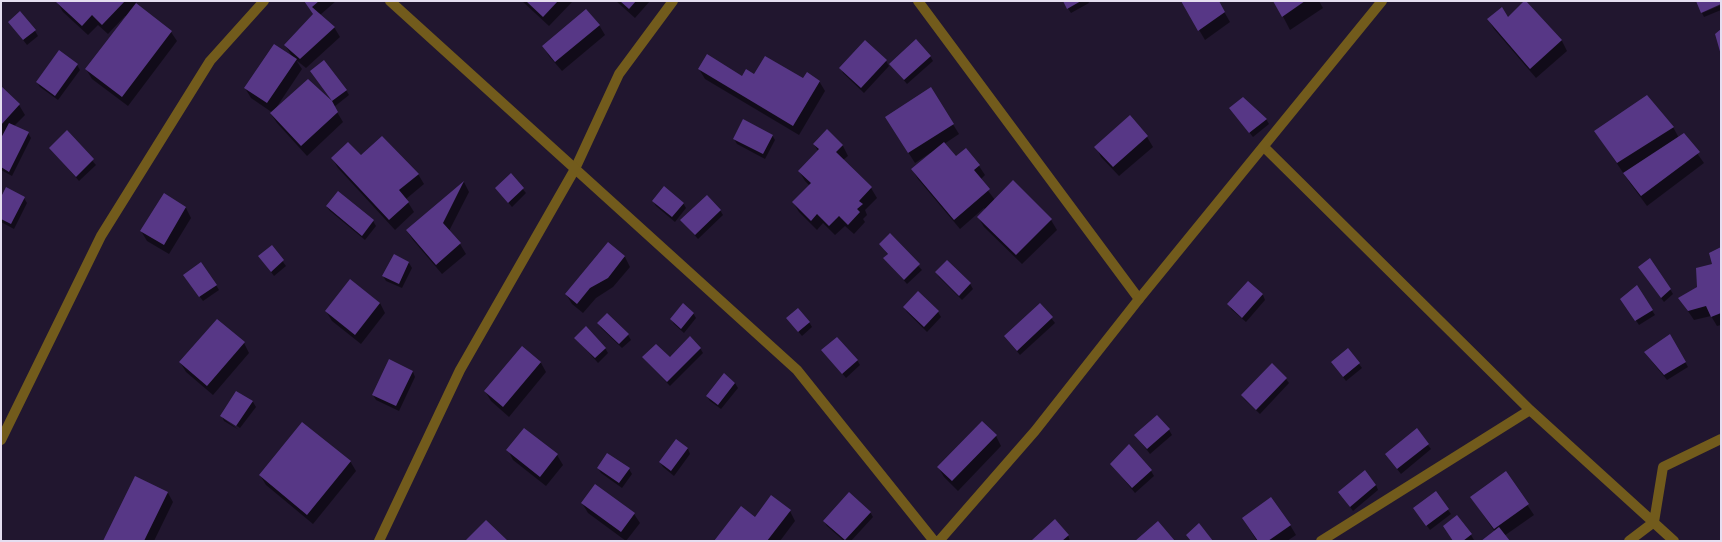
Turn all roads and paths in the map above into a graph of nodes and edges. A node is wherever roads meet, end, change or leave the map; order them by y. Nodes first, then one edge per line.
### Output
1 (264, 1) edge
2 (390, 1) edge
3 (672, 1) edge
4 (918, 1) edge
5 (1382, 1) edge
6 (1264, 147) junction
7 (575, 169) junction
8 (1139, 299) junction
9 (1530, 410) junction
10 (1721, 439) edge
11 (1, 440) edge
12 (1654, 522) junction
13 (379, 541) edge
14 (934, 541) edge
15 (939, 541) edge
16 (1321, 541) edge
17 (1629, 541) edge
18 (1674, 541) edge

1 - 11 street
2 - 7 street
3 - 7 street
4 - 8 street
5 - 6 street
6 - 8 street
6 - 9 street
7 - 13 street
7 - 14 street
8 - 15 street
9 - 12 street
9 - 16 street
10 - 12 street
12 - 17 street
12 - 18 street

